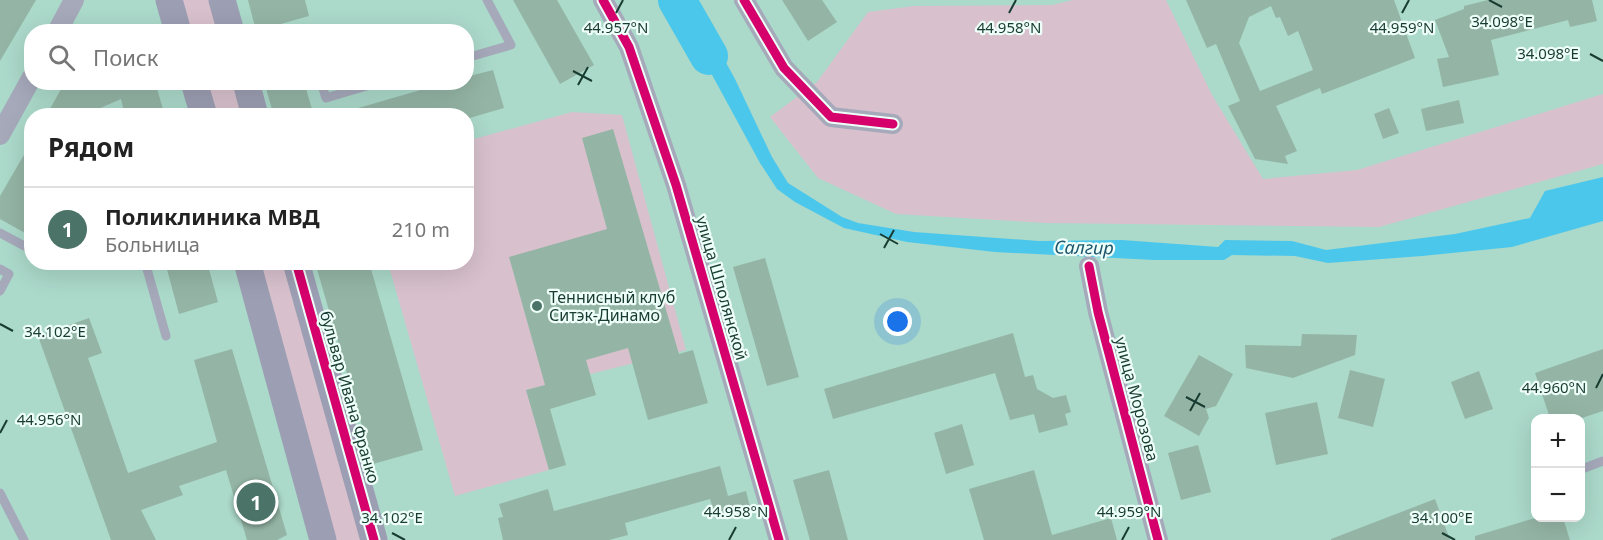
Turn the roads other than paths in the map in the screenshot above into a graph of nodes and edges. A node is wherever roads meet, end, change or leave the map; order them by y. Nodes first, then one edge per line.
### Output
1 (74, 0) edge
2 (169, 0) edge
3 (222, 0) edge
4 (488, 0) edge
5 (603, 0) edge
6 (744, 0) edge
7 (61, 24) edge
8 (176, 24) edge
9 (229, 24) edge
10 (474, 56) edge
11 (25, 90) edge
12 (196, 90) edge
13 (248, 90) edge
14 (324, 90) edge
15 (353, 90) edge
16 (202, 108) edge
17 (253, 108) edge
18 (893, 124) dead end
19 (0, 135) edge
20 (0, 233) edge
21 (24, 246) edge
22 (1089, 266) dead end
23 (0, 269) edge
24 (147, 270) edge
25 (249, 270) edge
26 (298, 270) edge
27 (0, 291) edge
28 (166, 336) dead end
29 (1603, 461) edge
30 (1585, 468) edge
31 (0, 493) edge
32 (24, 540) edge
33 (323, 540) edge
34 (374, 540) edge
35 (779, 540) edge
36 (1158, 540) edge

1 - 7 street
2 - 8 street
3 - 9 street
4 - 10 lane
5 - 35 street, улица Шполянской
6 - 18 street
11 - 19 street
12 - 16 street
13 - 17 street
14 - 15 lane
20 - 21 lane
22 - 36 street, улица Морозова
23 - 27 lane
24 - 28 lane
25 - 33 street
26 - 34 street, бульвар Ивана Франко
29 - 30 lane
31 - 32 lane

